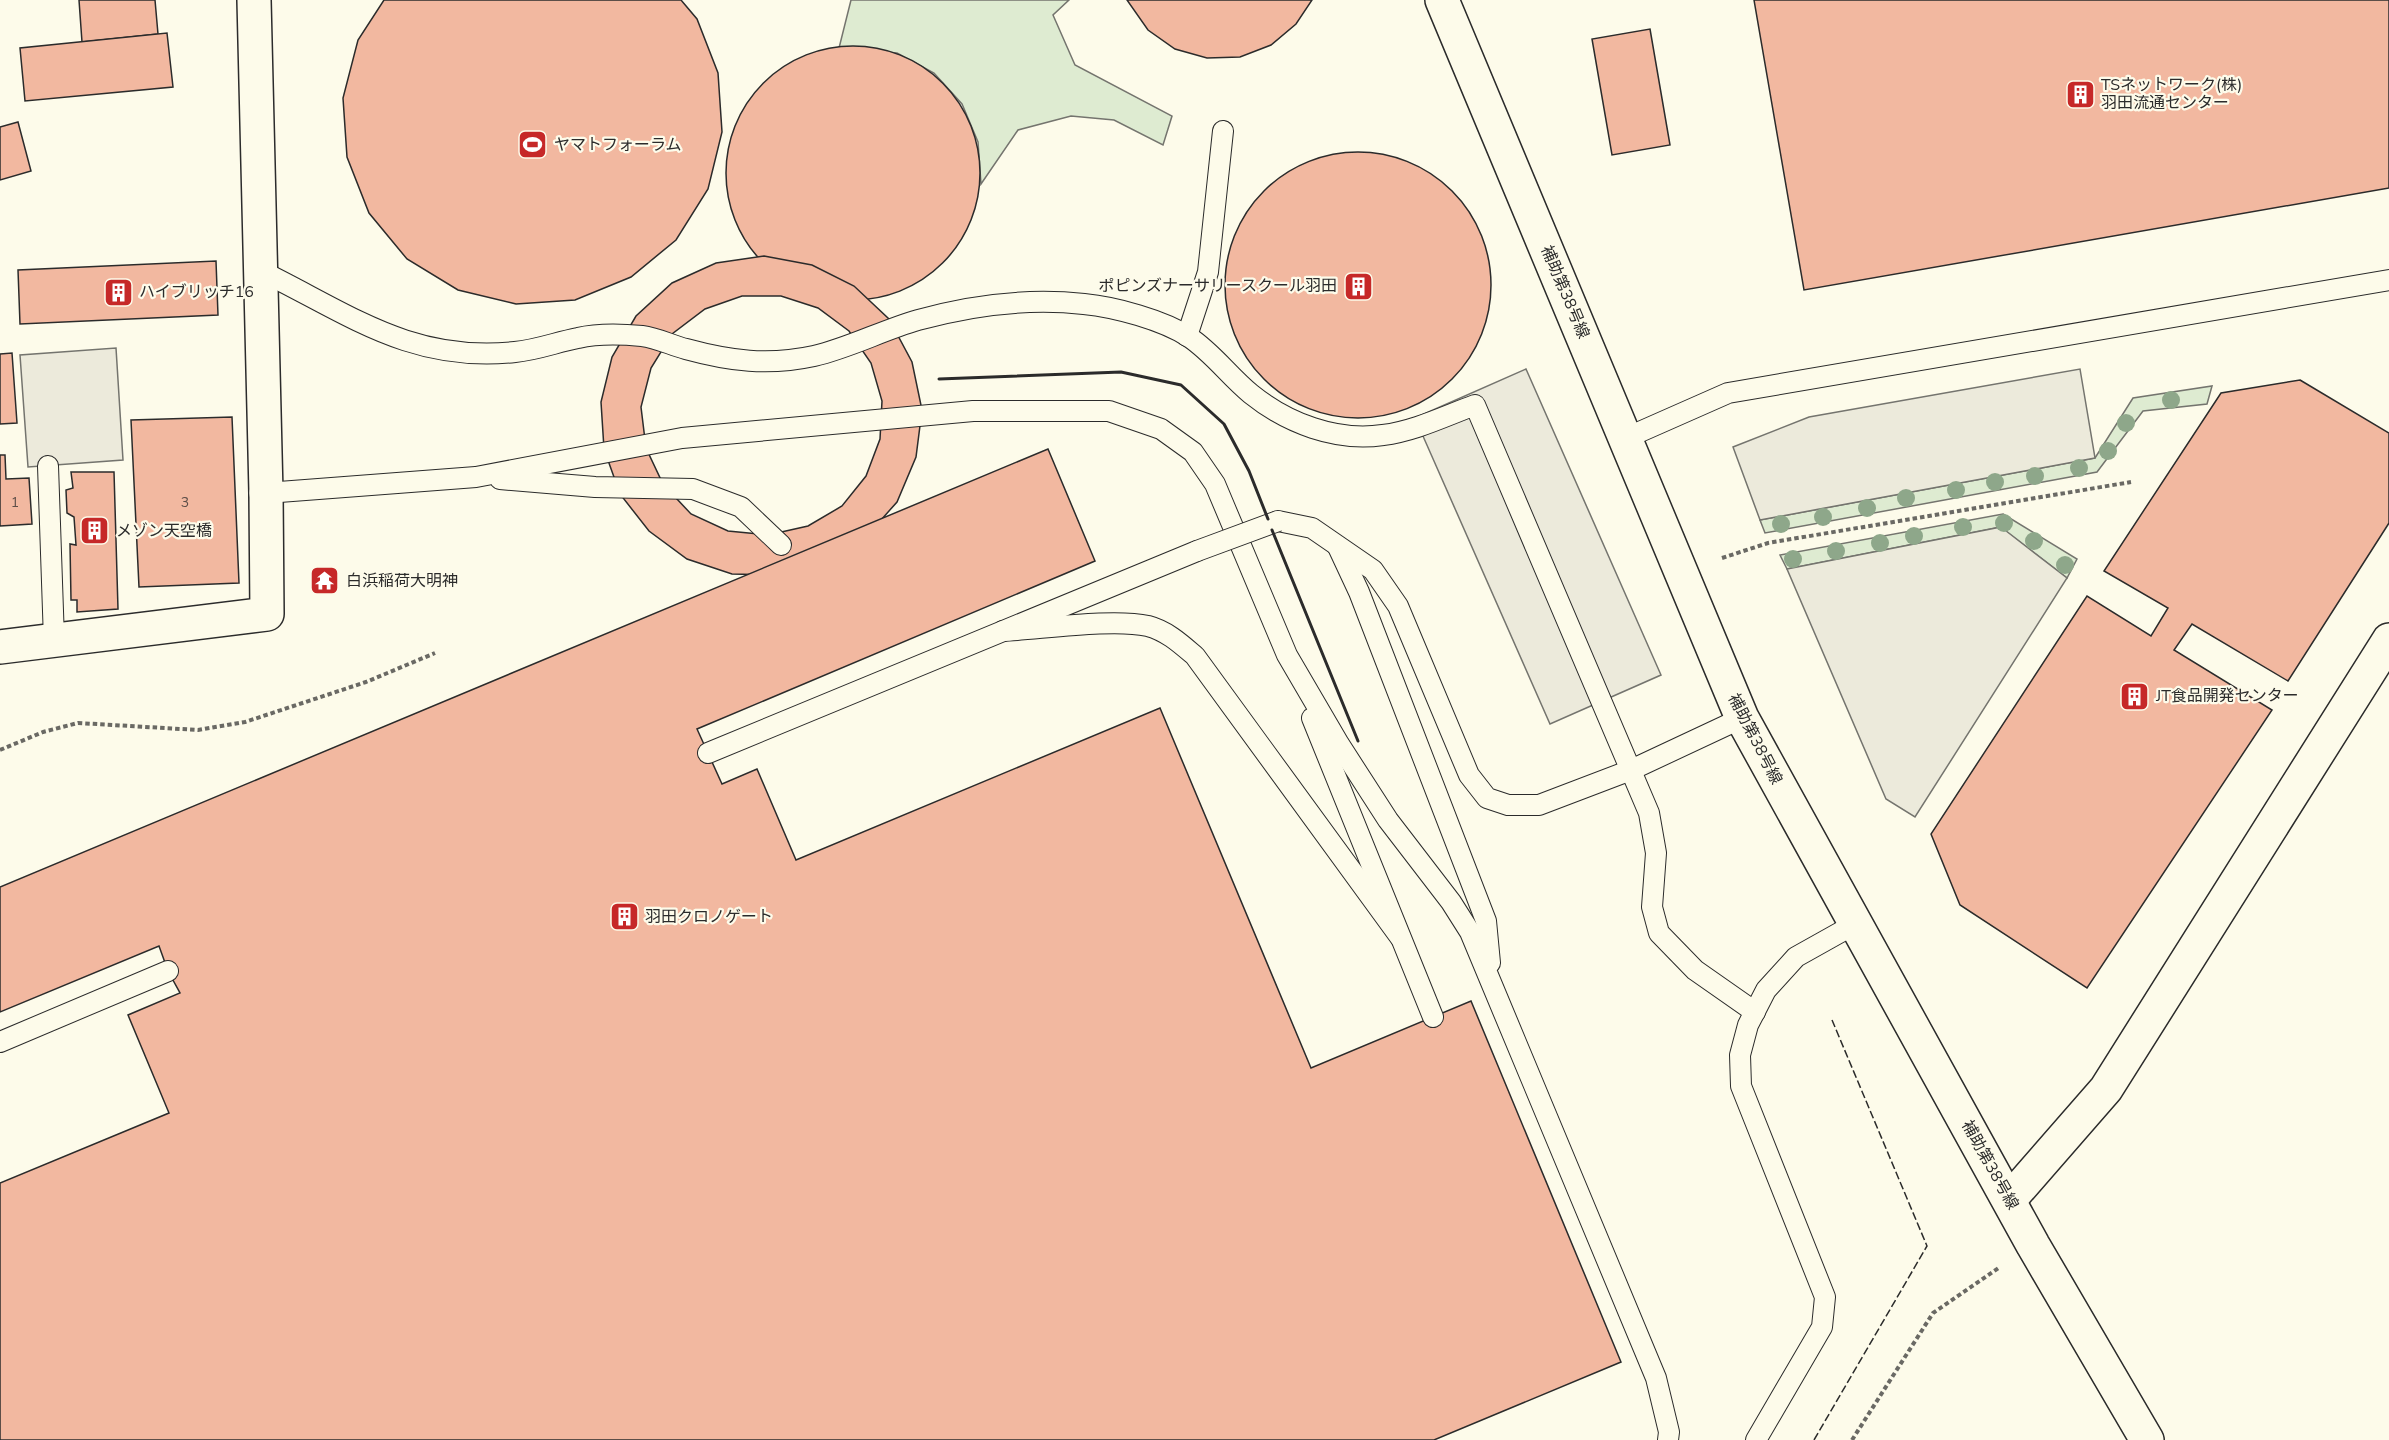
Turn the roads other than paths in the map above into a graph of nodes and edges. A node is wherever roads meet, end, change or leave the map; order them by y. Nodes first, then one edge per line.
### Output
1 (254, 0) edge
2 (1442, 0) edge
3 (1223, 131) dead end
4 (261, 271) junction
5 (2389, 280) edge
6 (1187, 336) junction
7 (1626, 438) junction
8 (48, 465) dead end
9 (476, 477) junction
10 (266, 493) junction
11 (781, 544) dead end
12 (1337, 544) junction
13 (1004, 631) junction
14 (54, 640) junction
15 (2389, 640) edge
16 (0, 647) edge
17 (1287, 655) junction
18 (1742, 718) junction
19 (708, 753) dead end
20 (1630, 770) junction
21 (1855, 924) junction
22 (1400, 937) junction
23 (168, 971) dead end
24 (1492, 985) junction
25 (1755, 1012) junction
26 (1432, 1017) dead end
27 (0, 1042) edge
28 (2010, 1199) junction
29 (1668, 1440) edge
30 (1756, 1440) edge
31 (2147, 1440) edge

1 - 4 street
2 - 7 street, 補助第38号線
3 - 6 lane
4 - 6 lane
4 - 10 street
5 - 7 lane
6 - 20 lane
7 - 18 street, 補助第38号線
8 - 14 lane
9 - 10 lane
9 - 11 lane
9 - 17 lane
10 - 14 street
12 - 13 lane, bridge
12 - 20 lane
12 - 24 lane
13 - 19 lane
13 - 22 lane
14 - 16 street
15 - 28 street
17 - 22 lane
17 - 24 lane
18 - 20 lane
18 - 21 street, 補助第38号線
20 - 25 lane
21 - 25 lane
21 - 28 street, 補助第38号線
22 - 26 lane
23 - 27 lane
24 - 29 lane
25 - 30 lane
28 - 31 street, 補助第38号線

